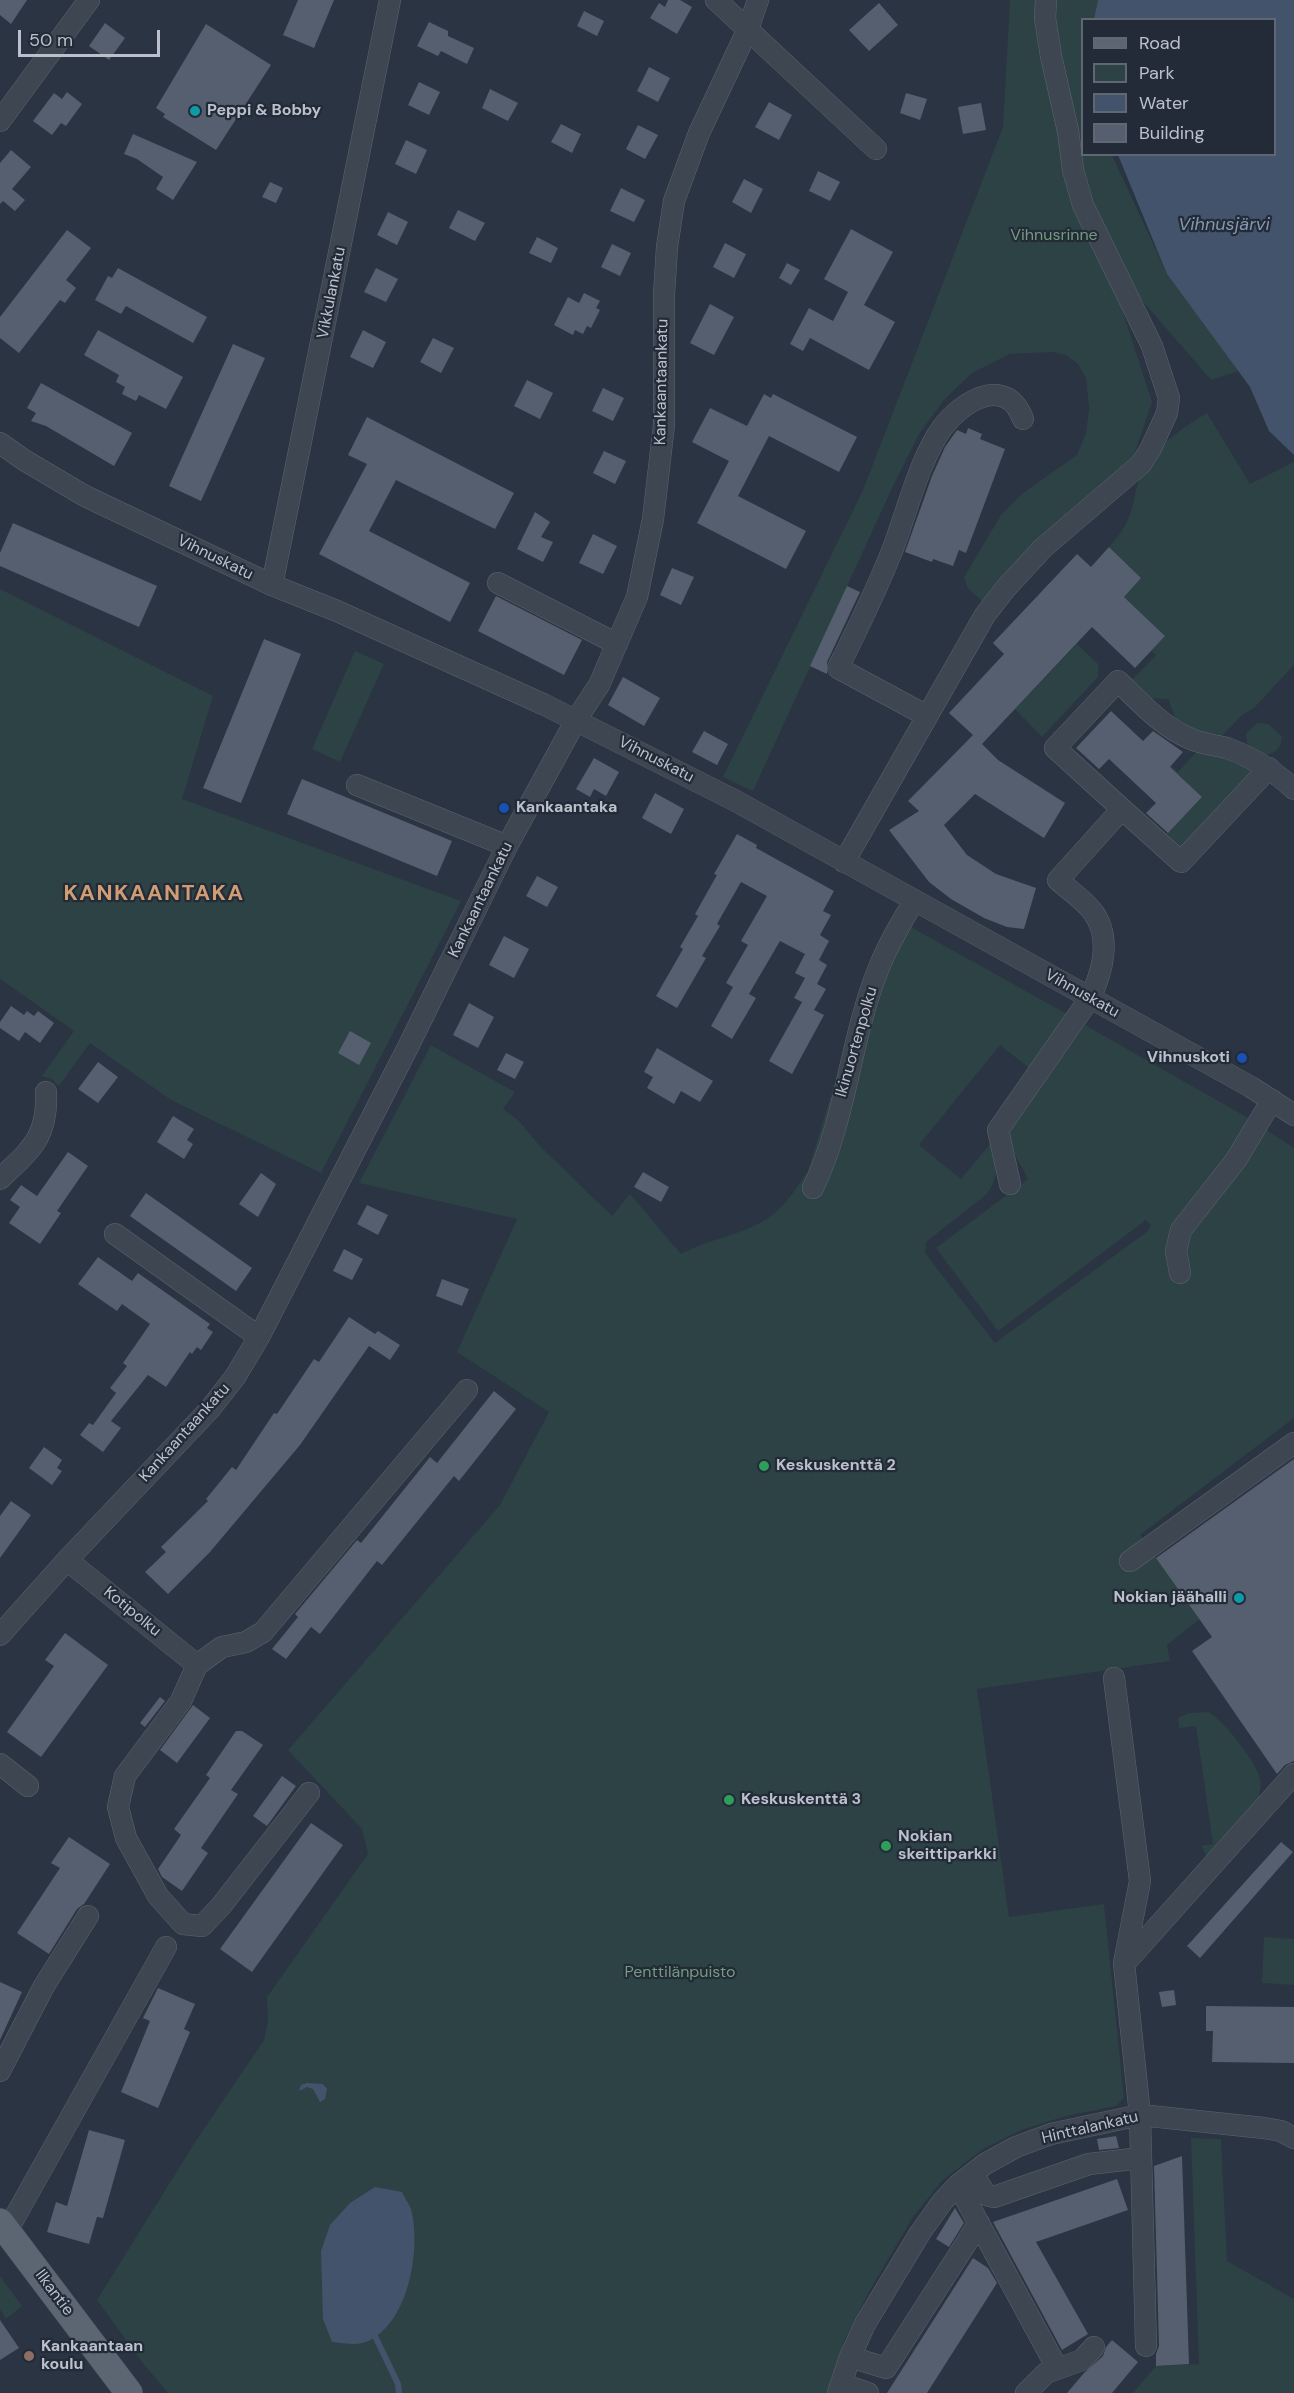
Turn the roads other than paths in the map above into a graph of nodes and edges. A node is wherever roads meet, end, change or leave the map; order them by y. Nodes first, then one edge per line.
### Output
1 (89, 0) edge
2 (390, 0) edge
3 (716, 0) edge
4 (758, 0) edge
5 (1046, 0) edge
6 (748, 29) junction
7 (0, 121) edge
8 (876, 148) dead end
9 (1023, 419) dead end
10 (0, 443) edge
11 (498, 583) dead end
12 (272, 585) junction
13 (617, 644) junction
14 (927, 716) junction
15 (576, 720) junction
16 (1269, 768) junction
17 (357, 785) dead end
18 (1294, 789) edge
19 (1122, 809) junction
20 (507, 846) junction
21 (844, 862) junction
22 (914, 901) junction
23 (1090, 998) junction
24 (46, 1092) dead end
25 (1272, 1100) junction
26 (1294, 1115) edge
27 (0, 1179) edge
28 (1010, 1184) dead end
29 (813, 1188) dead end
30 (115, 1234) dead end
31 (1180, 1273) dead end
32 (259, 1337) junction
33 (467, 1390) dead end
34 (1294, 1443) edge
35 (67, 1560) junction
36 (1130, 1561) dead end
37 (0, 1635) edge
38 (197, 1665) junction
39 (1114, 1678) dead end
40 (0, 1764) edge
41 (1294, 1774) edge
42 (28, 1786) dead end
43 (309, 1793) dead end
44 (88, 1916) dead end
45 (166, 1947) dead end
46 (1124, 1963) junction
47 (0, 2071) edge
48 (1140, 2115) junction
49 (1294, 2138) edge
50 (1141, 2158) junction
51 (966, 2179) junction
52 (979, 2223) junction
53 (3, 2226) edge
54 (1146, 2346) dead end
55 (1094, 2347) dead end
56 (850, 2357) junction
57 (1057, 2368) junction
58 (840, 2389) edge
59 (129, 2393) edge
60 (868, 2393) edge
61 (1026, 2393) edge

1 - 7 street
2 - 12 street, Vikkulankatu
3 - 6 street
4 - 6 street, Kankaantaankatu
5 - 14 street
6 - 8 street
6 - 13 street, Kankaantaankatu
9 - 14 street
10 - 12 street, Vihnuskatu
11 - 13 street
12 - 15 street, Vihnuskatu
13 - 15 street, Kankaantaankatu
14 - 21 street
15 - 20 street, Kankaantaankatu
15 - 21 street, Vihnuskatu
16 - 18 street
16 - 19 street
16 - 19 street
17 - 20 street
19 - 23 street
20 - 32 street, Kankaantaankatu
21 - 22 street, Vihnuskatu
22 - 23 street, Vihnuskatu
22 - 29 street, Ikinuortenpolku
23 - 25 street, Vihnuskatu
23 - 28 street
24 - 27 street
25 - 26 street, Vihnuskatu
25 - 31 street
30 - 32 street
32 - 35 street, Kankaantaankatu
33 - 38 street
34 - 36 street
35 - 37 street, Kankaantaankatu
35 - 38 street, Kotipolku
38 - 43 street
39 - 46 street
40 - 42 street
41 - 46 street
44 - 47 street
45 - 53 street
46 - 48 street
48 - 49 street, Hinttalankatu
48 - 50 street
48 - 51 street, Hinttalankatu
50 - 51 street
50 - 54 street
51 - 52 street
51 - 56 street, Hinttalankatu
52 - 56 street
52 - 57 street
53 - 59 main road, Ilkantie
55 - 57 street
56 - 58 street, Hinttalankatu
57 - 61 street
58 - 60 street

